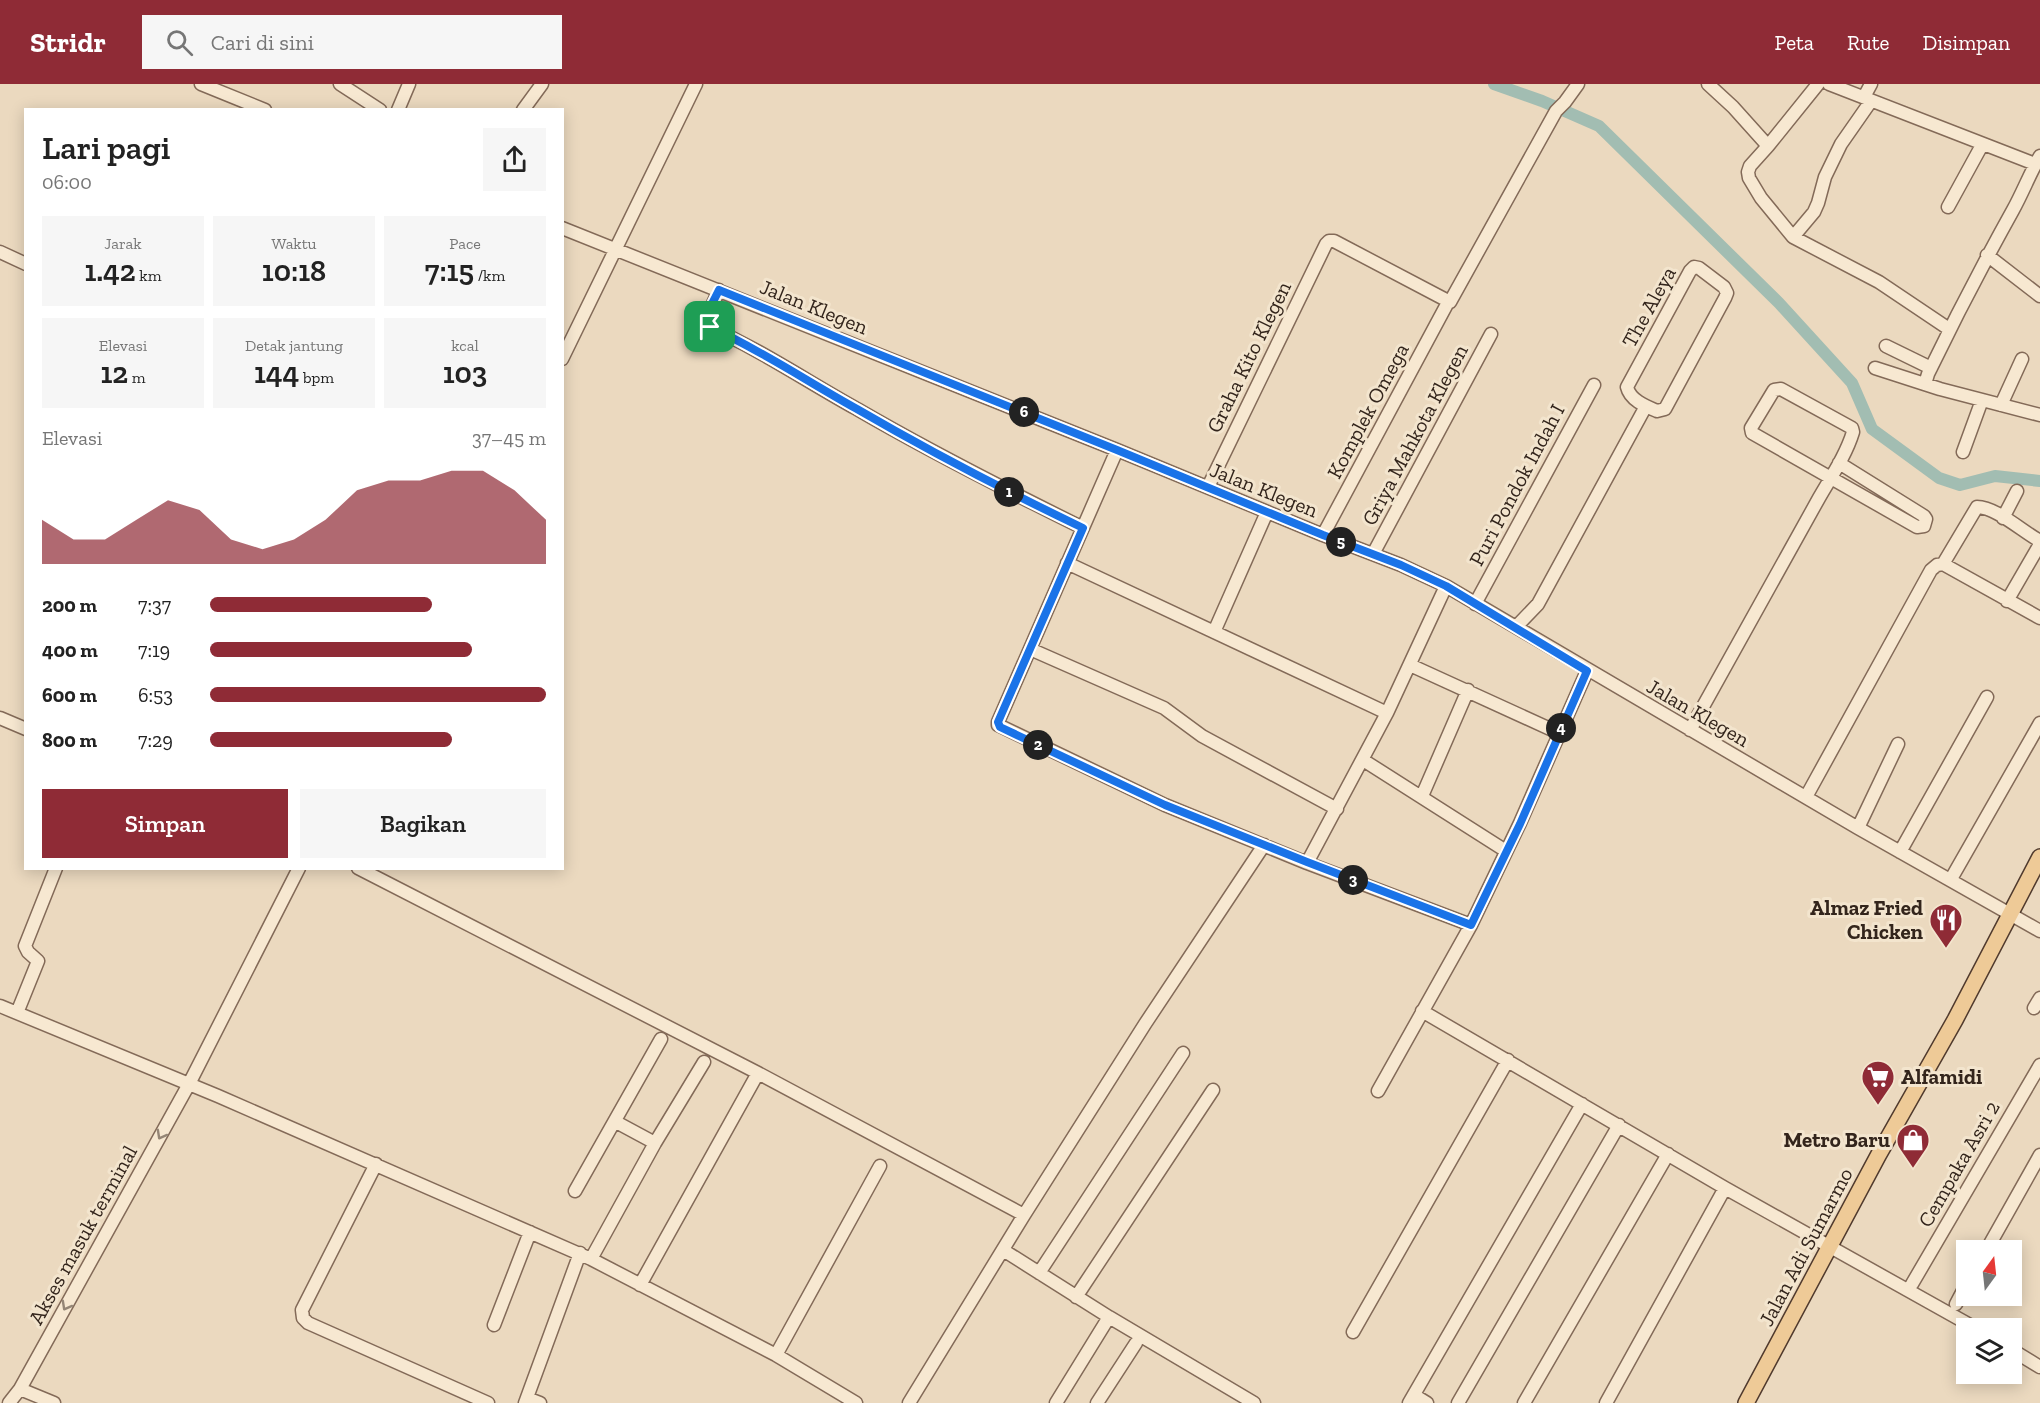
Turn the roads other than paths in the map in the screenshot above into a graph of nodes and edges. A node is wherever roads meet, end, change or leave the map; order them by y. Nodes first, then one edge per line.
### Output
1 (201, 84) edge
2 (340, 84) edge
3 (409, 84) edge
4 (542, 84) edge
5 (696, 84) edge
6 (1578, 84) edge
7 (1708, 84) edge
8 (1818, 84) edge
9 (1829, 84) edge
10 (1871, 84) edge
11 (1867, 99) junction
12 (260, 108) edge
13 (377, 108) edge
14 (399, 108) edge
15 (524, 108) edge
16 (1982, 145) junction
17 (1768, 146) junction
18 (2037, 160) edge
19 (1948, 207) dead end
20 (564, 229) edge
21 (1793, 237) junction
22 (616, 249) junction
23 (0, 252) edge
24 (1987, 255) junction
25 (24, 263) edge
26 (719, 290) junction
27 (2040, 296) edge
28 (1446, 306) dead end
29 (1949, 330) junction
30 (1491, 334) dead end
31 (1886, 346) dead end
32 (564, 354) edge
33 (2022, 359) dead end
34 (1875, 368) dead end
35 (1931, 368) junction
36 (1925, 384) junction
37 (1594, 385) dead end
38 (1982, 400) junction
39 (2001, 405) junction
40 (1646, 406) junction
41 (2040, 415) edge
42 (1117, 450) junction
43 (1963, 452) dead end
44 (1839, 463) junction
45 (1831, 478) junction
46 (1208, 488) junction
47 (2017, 491) dead end
48 (1267, 512) junction
49 (2003, 518) junction
50 (1083, 528) junction
51 (1323, 535) junction
52 (2040, 543) edge
53 (1372, 554) junction
54 (1066, 563) junction
55 (1943, 564) junction
56 (1446, 586) junction
57 (2007, 601) junction
58 (1475, 604) junction
59 (2040, 618) edge
60 (1516, 627) junction
61 (1214, 632) junction
62 (1030, 649) junction
63 (1410, 665) junction
64 (1587, 671) junction
65 (1468, 690) junction
66 (1987, 697) dead end
67 (1387, 713) junction
68 (0, 718) edge
69 (2040, 723) edge
70 (24, 728) edge
71 (1690, 730) junction
72 (1559, 733) junction
73 (1898, 744) dead end
74 (1363, 760) junction
75 (1422, 796) junction
76 (1806, 797) junction
77 (1337, 809) junction
78 (1858, 828) junction
79 (1264, 845) junction
80 (1506, 850) junction
81 (1900, 852) junction
82 (2040, 857) edge
83 (1307, 862) junction
84 (55, 870) edge
85 (298, 870) edge
86 (362, 870) edge
87 (1951, 879) junction
88 (2010, 913) junction
89 (1471, 925) junction
90 (2040, 931) edge
91 (0, 1006) edge
92 (1422, 1011) junction
93 (16, 1013) junction
94 (661, 1039) dead end
95 (1184, 1053) dead end
96 (1508, 1060) junction
97 (704, 1062) dead end
98 (2040, 1065) edge
99 (758, 1073) junction
100 (189, 1084) junction
101 (1213, 1090) dead end
102 (1378, 1091) dead end
103 (1582, 1104) junction
104 (616, 1122) junction
105 (1619, 1125) junction
106 (655, 1143) junction
107 (1668, 1154) junction
108 (2040, 1155) edge
109 (376, 1164) junction
110 (880, 1166) dead end
111 (1725, 1188) junction
112 (575, 1191) dead end
113 (1024, 1215) junction
114 (530, 1232) junction
115 (1992, 1240) edge
116 (1830, 1247) junction
117 (1003, 1250) junction
118 (586, 1256) junction
119 (1039, 1273) junction
120 (1912, 1284) dead end
121 (640, 1285) junction
122 (1076, 1296) junction
123 (1108, 1317) junction
124 (1957, 1318) edge
125 (494, 1325) dead end
126 (1353, 1332) dead end
127 (1136, 1343) dead end
128 (776, 1355) junction
129 (2022, 1356) edge
130 (2040, 1367) edge
131 (20, 1389) junction
132 (1412, 1399) edge
133 (526, 1400) edge
134 (1245, 1401) edge
135 (9, 1403) edge
136 (54, 1403) edge
137 (488, 1403) edge
138 (540, 1403) edge
139 (856, 1403) edge
140 (909, 1403) edge
141 (1056, 1403) edge
142 (1097, 1403) edge
143 (1427, 1403) edge
144 (1458, 1403) edge
145 (1524, 1403) edge
146 (1606, 1403) edge
147 (1746, 1403) edge

1 - 12 street
2 - 13 street
3 - 14 street
4 - 15 street
5 - 22 street
6 - 46 street, Graha Kito Klegen
7 - 17 street
8 - 17 street
9 - 11 street
10 - 11 street
11 - 16 street
11 - 21 street
16 - 18 street
16 - 19 street
17 - 21 street
18 - 24 street
20 - 22 street, Jalan Klegen
21 - 29 street
22 - 26 street, Jalan Klegen
22 - 32 street
23 - 25 street
24 - 27 street
24 - 29 street
26 - 42 street, Jalan Klegen
26 - 50 street
28 - 51 street, Komplek Omega
29 - 35 street
30 - 53 street, Griya Mahkota Klegen
31 - 35 street
33 - 39 street
34 - 36 street
35 - 36 street
36 - 38 street
37 - 58 street, Puri Pondok Indah I
38 - 39 street
38 - 43 street
39 - 41 street
40 - 40 street, The Aleya
40 - 60 street
42 - 46 street, Jalan Klegen
42 - 50 street
44 - 45 street
44 - 45 street
44 - 45 street
45 - 71 street
46 - 48 street, Jalan Klegen
47 - 49 street
48 - 51 street, Jalan Klegen
48 - 61 street
49 - 52 street
49 - 55 street
50 - 54 street
51 - 53 street, Jalan Klegen
52 - 57 street
53 - 56 street, Jalan Klegen
54 - 61 street
54 - 62 street
55 - 57 street
55 - 76 street
56 - 58 street, Jalan Klegen
56 - 63 street
57 - 59 street
58 - 60 street, Jalan Klegen
60 - 64 street, Jalan Klegen
61 - 67 street
62 - 77 street
62 - 79 street
63 - 65 street
63 - 67 street
64 - 71 street, Jalan Klegen
64 - 72 street
65 - 72 street
65 - 75 street
66 - 81 street
67 - 74 street
68 - 70 street
69 - 87 street
71 - 76 street, Jalan Klegen
72 - 80 street
73 - 78 street
74 - 75 street
74 - 77 street
75 - 80 street
76 - 78 street, Jalan Klegen
77 - 83 street
78 - 81 street, Jalan Klegen
79 - 83 street
79 - 113 street
80 - 89 street
81 - 87 street, Jalan Klegen
82 - 88 main road, Jalan Adi Sumarmo
83 - 89 street
84 - 93 street
85 - 100 street, Akses masuk terminal
86 - 99 street
87 - 88 street, Jalan Klegen
88 - 90 street, Jalan Klegen
88 - 116 main road, Jalan Adi Sumarmo
89 - 92 street
91 - 93 street
92 - 96 street
92 - 102 street
93 - 100 street
94 - 104 street
95 - 119 street
96 - 103 street
96 - 126 street
97 - 106 street
98 - 120 street, Cempaka Asri 2
99 - 113 street
99 - 121 street
100 - 109 street
100 -> 131 street, Akses masuk terminal
101 - 122 street
103 - 105 street
103 - 132 street
104 - 106 street
104 - 112 street
105 - 107 street
105 - 144 street
106 - 118 street
107 - 111 street
107 - 145 street
108 - 115 street
109 - 114 street
109 - 137 street
110 - 128 street
111 - 116 street
111 - 146 street
113 - 117 street
114 - 118 street
114 - 125 street
116 - 124 street
116 - 147 main road, Jalan Adi Sumarmo
117 - 119 street
117 - 140 street
118 - 121 street
118 - 133 street
119 - 122 street
121 - 128 street
122 - 123 street
123 - 134 street
123 - 141 street
127 - 142 street
128 - 139 street
129 - 130 street
131 - 135 street, Akses masuk terminal
131 - 136 street
132 - 143 street
133 - 138 street

